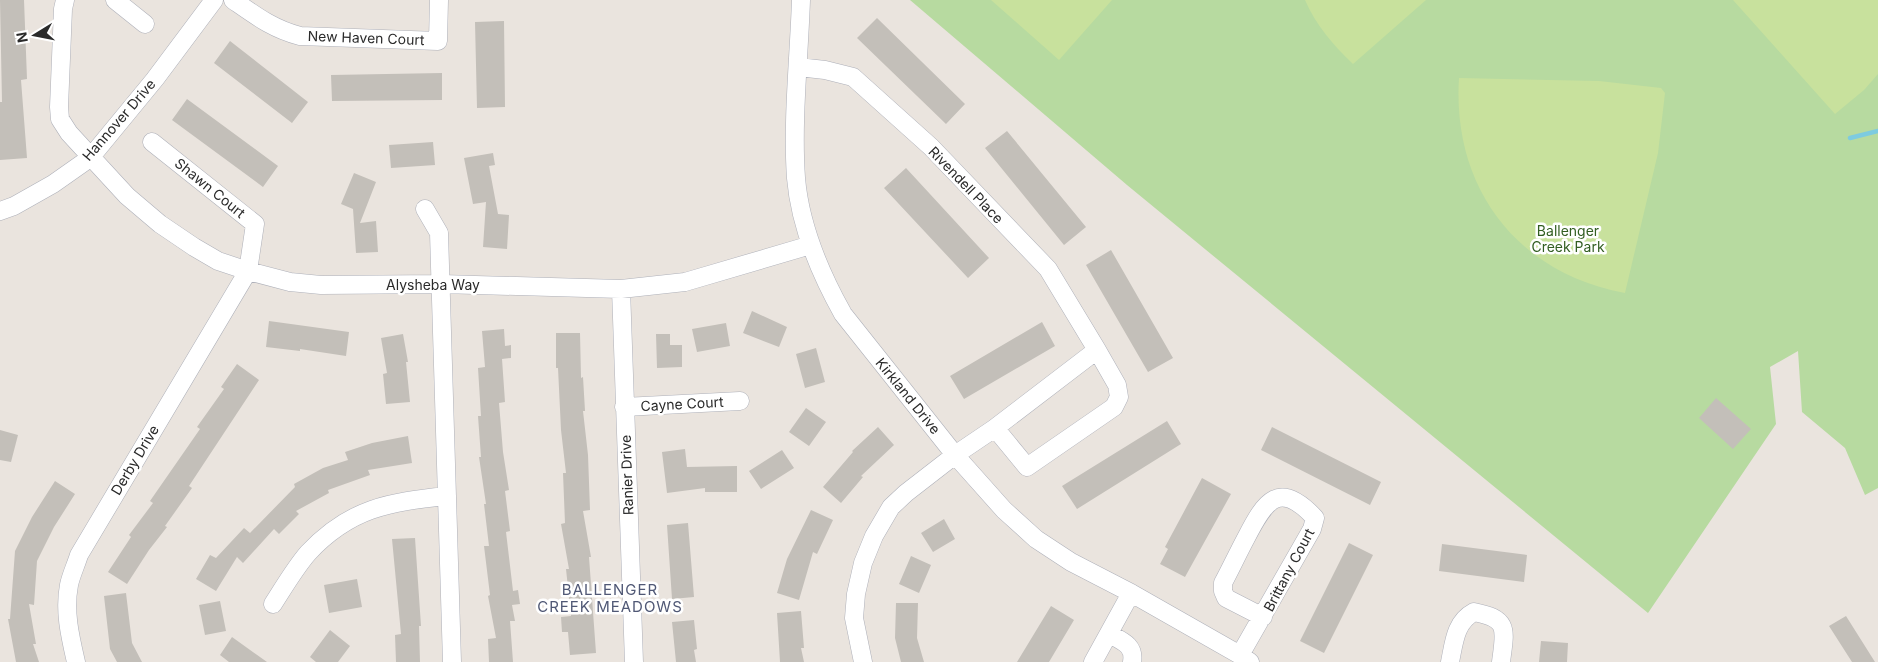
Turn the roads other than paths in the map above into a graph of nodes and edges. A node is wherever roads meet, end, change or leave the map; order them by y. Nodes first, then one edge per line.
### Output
1 (65, 0) edge
2 (115, 0) edge
3 (214, 0) edge
4 (233, 0) edge
5 (438, 0) edge
6 (802, 0) edge
7 (145, 24) dead end
8 (798, 68) junction
9 (152, 142) dead end
10 (90, 158) junction
11 (0, 210) edge
12 (425, 210) dead end
13 (811, 245) junction
14 (248, 271) junction
15 (441, 284) junction
16 (620, 289) junction
17 (1097, 350) junction
18 (740, 401) dead end
19 (624, 407) junction
20 (995, 428) junction
21 (955, 455) junction
22 (447, 496) junction
23 (1131, 593) junction
24 (272, 604) dead end
25 (1263, 617) junction
26 (1109, 634) junction
27 (1245, 658) edge
28 (76, 662) edge
29 (452, 662) edge
30 (634, 662) edge
31 (862, 662) edge
32 (1093, 662) edge
33 (1132, 662) edge
34 (1450, 662) edge
35 (1501, 662) edge

1 - 10 street, Alysheba Way
2 - 7 street
3 - 10 street, Hannover Drive
4 - 5 street, New Haven Court
6 - 8 street, Kirkland Drive
8 - 13 street, Kirkland Drive
8 - 17 street, Rivendell Place
9 - 14 street, Shawn Court
10 - 11 street, Hannover Drive
10 - 14 street, Alysheba Way
12 - 15 street
13 - 16 street, Alysheba Way
13 - 21 street, Kirkland Drive
14 - 15 street, Alysheba Way
14 - 28 street, Derby Drive
15 - 16 street, Alysheba Way
15 - 22 street
16 - 19 street, Ranier Drive
17 - 20 street
17 - 20 street, Rivendell Place
18 - 19 street, Cayne Court
19 - 30 street, Ranier Drive
20 - 21 street
21 - 23 street, Kirkland Drive
21 - 31 street
22 - 24 street
22 - 29 street
23 - 26 street
23 - 27 street, Kirkland Drive
25 - 25 street, Brittany Court
25 - 27 street, Brittany Court
26 - 32 street
26 - 33 street
34 - 35 street

